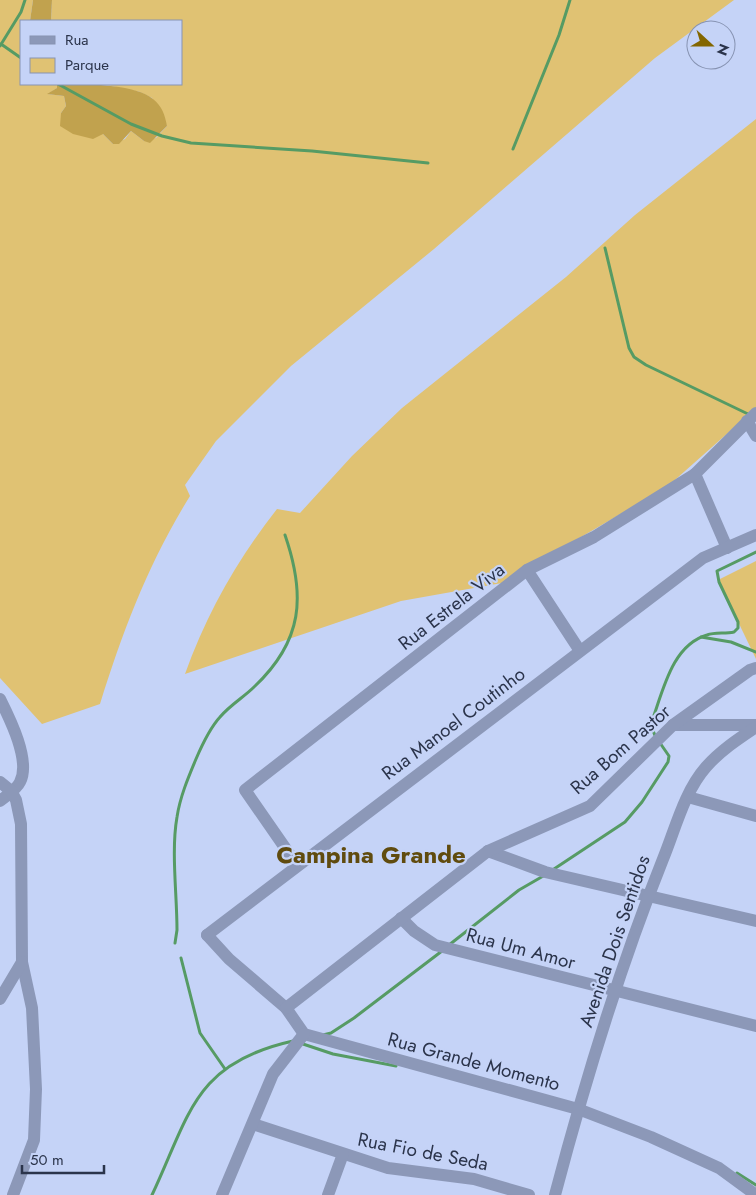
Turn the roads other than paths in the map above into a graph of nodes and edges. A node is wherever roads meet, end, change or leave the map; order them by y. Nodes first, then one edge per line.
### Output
1 (752, 417) edge
2 (756, 436) edge
3 (695, 474) junction
4 (756, 536) edge
5 (727, 548) junction
6 (527, 570) junction
7 (580, 651) junction
8 (756, 668) edge
9 (0, 699) edge
10 (673, 725) junction
11 (756, 726) edge
12 (0, 782) edge
13 (11, 791) junction
14 (688, 797) junction
15 (0, 801) edge
16 (756, 816) edge
17 (488, 851) junction
18 (297, 865) junction
19 (647, 898) junction
20 (401, 918) junction
21 (756, 921) edge
22 (22, 962) junction
23 (614, 991) junction
24 (0, 999) edge
25 (286, 1008) junction
26 (756, 1026) edge
27 (304, 1034) junction
28 (578, 1110) junction
29 (253, 1124) junction
30 (343, 1154) junction
31 (13, 1195) edge
32 (222, 1195) edge
33 (328, 1195) edge
34 (529, 1195) edge
35 (555, 1195) edge
36 (756, 1195) edge

1 - 2 street, Rua Estrela Viva
1 - 3 street, Rua Estrela Viva
3 - 5 street
3 - 6 street, Rua Estrela Viva
4 - 5 street, Rua Manoel Coutinho
5 - 7 street, Rua Manoel Coutinho
6 - 7 street
6 - 18 street, Rua Estrela Viva
7 - 18 street, Rua Manoel Coutinho
8 - 10 street, Rua Bom Pastor
9 - 13 street
10 - 11 street
10 - 17 street, Rua Bom Pastor
11 - 14 street, Avenida Dois Sentidos
12 - 13 street
13 - 15 street
13 - 22 street
14 - 16 street
14 - 19 street, Avenida Dois Sentidos
17 - 19 street
17 - 20 street, Rua Bom Pastor
18 - 25 street, Rua Manoel Coutinho
19 - 21 street
19 - 23 street, Avenida Dois Sentidos
20 - 23 street, Rua Um Amor
20 - 25 street, Rua Bom Pastor
22 - 24 street
22 - 31 street
23 - 26 street, Rua Um Amor
23 - 28 street, Avenida Dois Sentidos
25 - 27 street
27 - 28 street, Rua Grande Momento
27 - 29 street
28 - 35 street, Avenida Dois Sentidos
28 - 36 street, Rua Grande Momento
29 - 30 street, Rua Fio de Seda
29 - 32 street
30 - 33 street
30 - 34 street, Rua Fio de Seda

